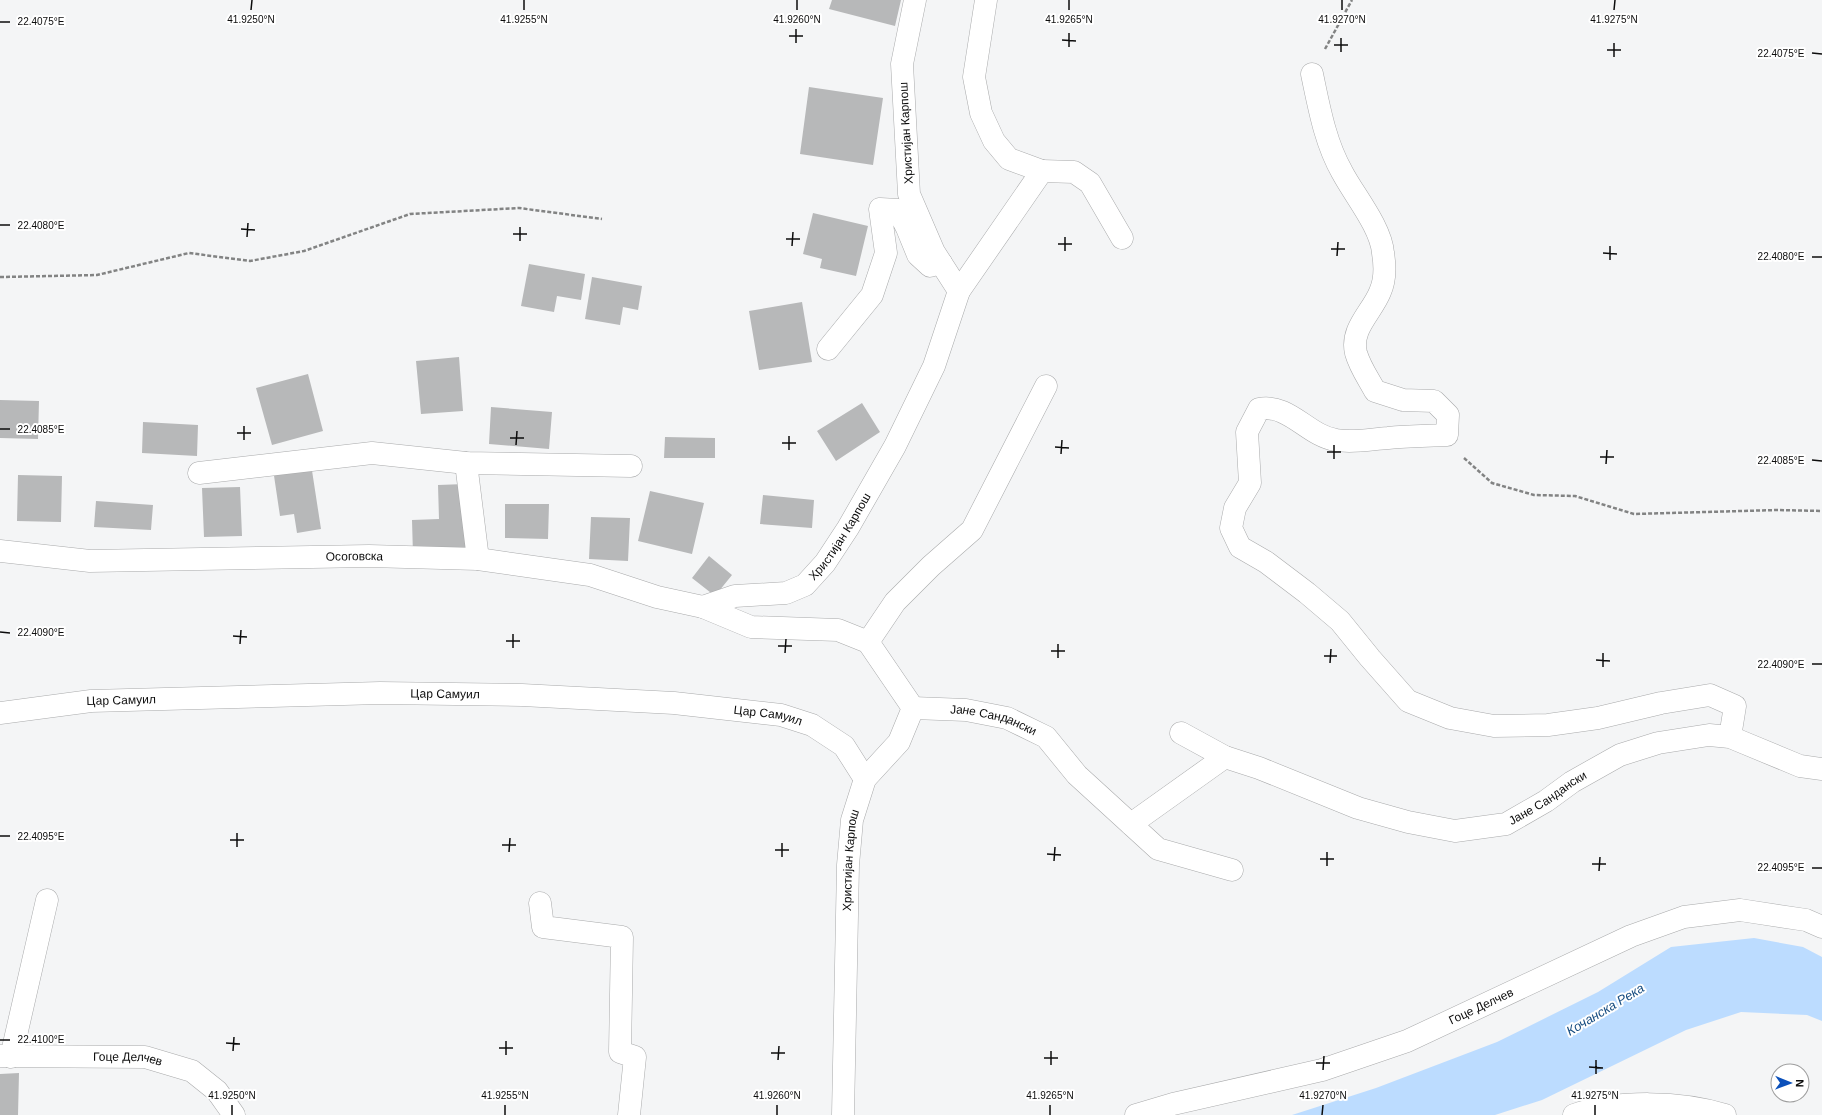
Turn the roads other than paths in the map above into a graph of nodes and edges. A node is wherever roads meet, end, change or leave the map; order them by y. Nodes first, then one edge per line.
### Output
1 (915, 0) edge
2 (986, 0) edge
3 (1312, 74) road end
4 (1042, 171) junction
5 (1122, 238) dead end
6 (941, 263) junction
7 (958, 291) junction
8 (828, 349) dead end
9 (1046, 386) dead end
10 (466, 464) junction
11 (631, 466) dead end
12 (199, 473) dead end
13 (0, 551) edge
14 (478, 558) junction
15 (703, 607) junction
16 (868, 642) junction
17 (913, 708) junction
18 (0, 713) edge
19 (1181, 733) dead end
20 (1730, 737) junction
21 (1225, 757) junction
22 (1822, 769) edge
23 (865, 779) junction
24 (1131, 824) junction
25 (1232, 870) dead end
26 (47, 900) dead end
27 (540, 903) dead end
28 (1822, 927) edge
29 (6, 1057) edge
30 (234, 1115) edge
31 (629, 1115) edge
32 (843, 1115) edge
33 (1136, 1115) edge
34 (1574, 1115) edge
35 (1724, 1115) edge

1 - 6 street, Христијан Карпош
2 - 4 street
3 - 20 street
4 - 5 street
4 - 7 street
6 - 7 street, Христијан Карпош
6 - 8 street
7 - 15 street, Христијан Карпош
9 - 16 street
10 - 11 street
10 - 12 street
10 - 14 street
13 - 14 street, Осоговска
14 - 15 street, Осоговска
15 - 16 street
16 - 17 street
17 - 23 street, Христијан Карпош
17 - 24 street, Јане Сандански
18 - 23 street, Цар Самуил
19 - 21 street, Јане Сандански
20 - 21 street, Јане Сандански
20 - 22 street, Јане Сандански
21 - 24 street
23 - 32 street, Христијан Карпош
24 - 25 street, Јане Сандански
26 - 29 street
27 - 31 street
28 - 33 street, Гоце Делчев
29 - 30 street, Гоце Делчев
34 - 35 street

